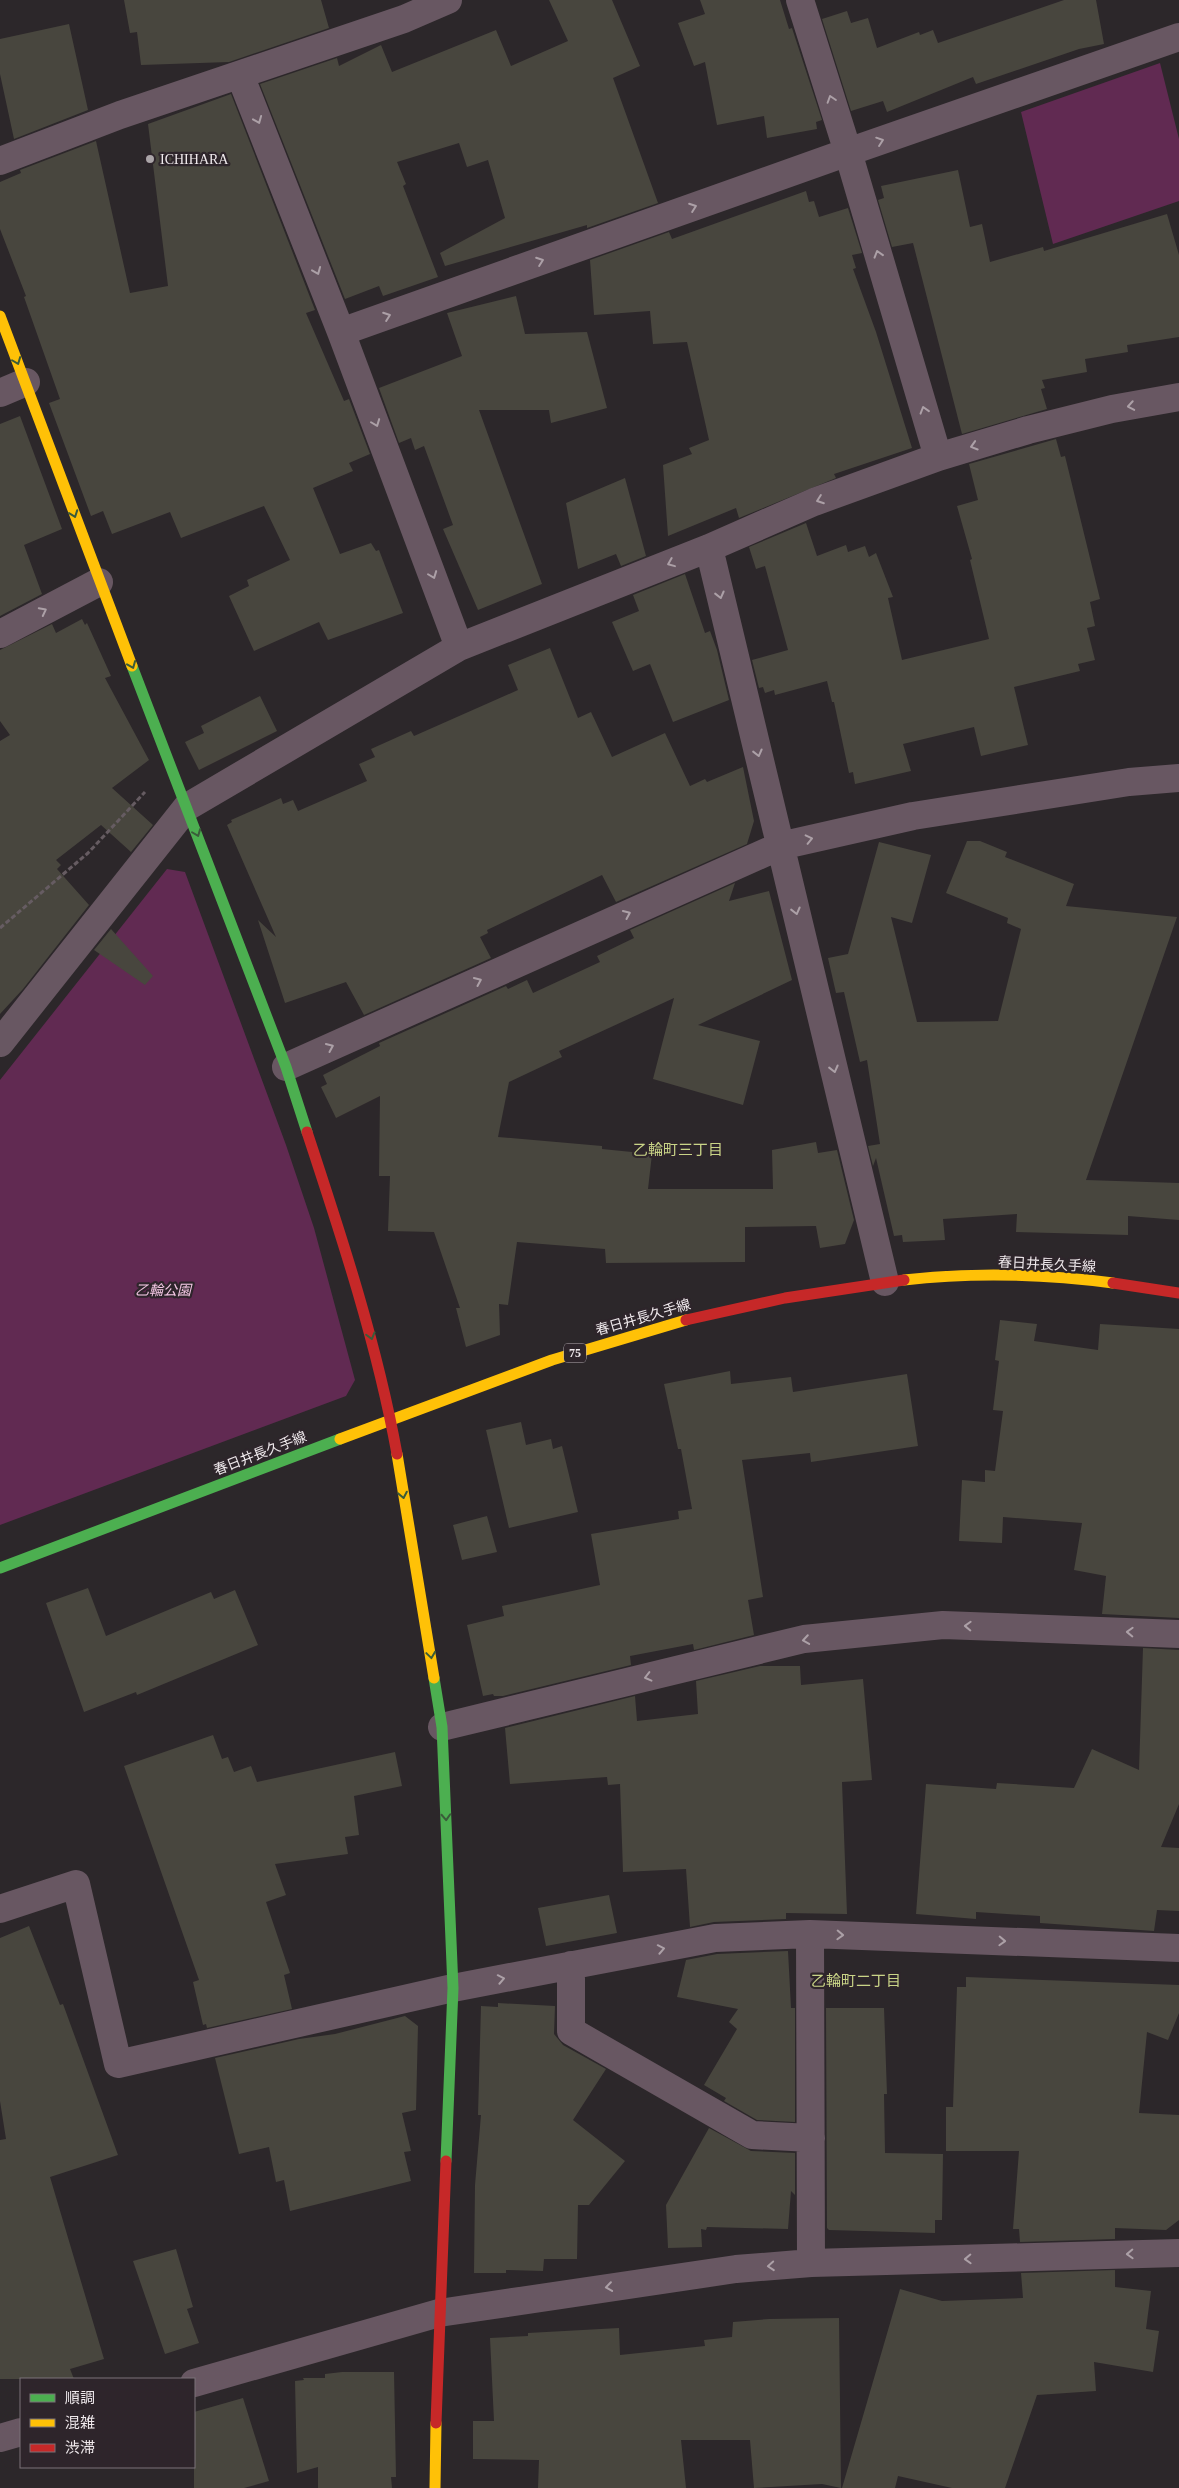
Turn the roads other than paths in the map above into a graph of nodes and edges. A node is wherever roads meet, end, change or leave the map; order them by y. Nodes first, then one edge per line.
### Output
1 (448, 0) edge
2 (800, 0) edge
3 (1179, 37) edge
4 (240, 75) junction
5 (848, 152) junction
6 (0, 161) edge
7 (0, 316) edge
8 (341, 332) junction
9 (26, 382) junction
10 (0, 393) edge
11 (1179, 397) edge
12 (938, 457) junction
13 (708, 548) junction
14 (99, 582) junction
15 (0, 634) edge
16 (460, 647) junction
17 (1179, 778) edge
18 (187, 807) junction
19 (780, 846) junction
20 (0, 1042) edge
21 (286, 1067) junction
22 (885, 1282) junction
23 (1179, 1293) edge
24 (390, 1419) junction
25 (0, 1568) edge
26 (1179, 1634) edge
27 (442, 1727) junction
28 (0, 1908) edge
29 (810, 1934) junction
30 (1179, 1948) edge
31 (571, 1965) junction
32 (453, 1988) junction
33 (811, 2138) junction
34 (1179, 2252) edge
35 (811, 2264) junction
36 (439, 2313) junction
37 (195, 2383) edge
38 (20, 2432) edge
39 (0, 2438) edge
40 (436, 2488) edge

1 - 4 street
5 -> 2 street
5 -> 3 street
4 - 6 street
4 -> 8 street
8 -> 5 street
12 -> 5 street
7 -> 9 street
8 -> 16 street
9 - 10 street
9 -> 14 street
11 -> 12 street
12 -> 13 street
13 -> 16 street
13 -> 19 street
15 -> 14 street
14 -> 18 street
16 - 18 street
19 -> 17 street
18 - 20 street
18 -> 21 street
21 -> 19 street
19 -> 22 street
21 -> 24 street
22 - 23 street, 春日井長久手線 / 75
22 - 24 street, 春日井長久手線 / 75
24 - 25 street, 春日井長久手線 / 75
24 -> 27 street
26 -> 27 street
27 -> 32 street
28 - 32 street
29 -> 30 street
31 -> 29 street
29 - 33 street
32 -> 31 street
31 - 33 street
32 - 36 street
33 - 35 street
34 -> 35 street
35 -> 36 street
36 - 37 street
36 - 40 street
38 - 39 street

